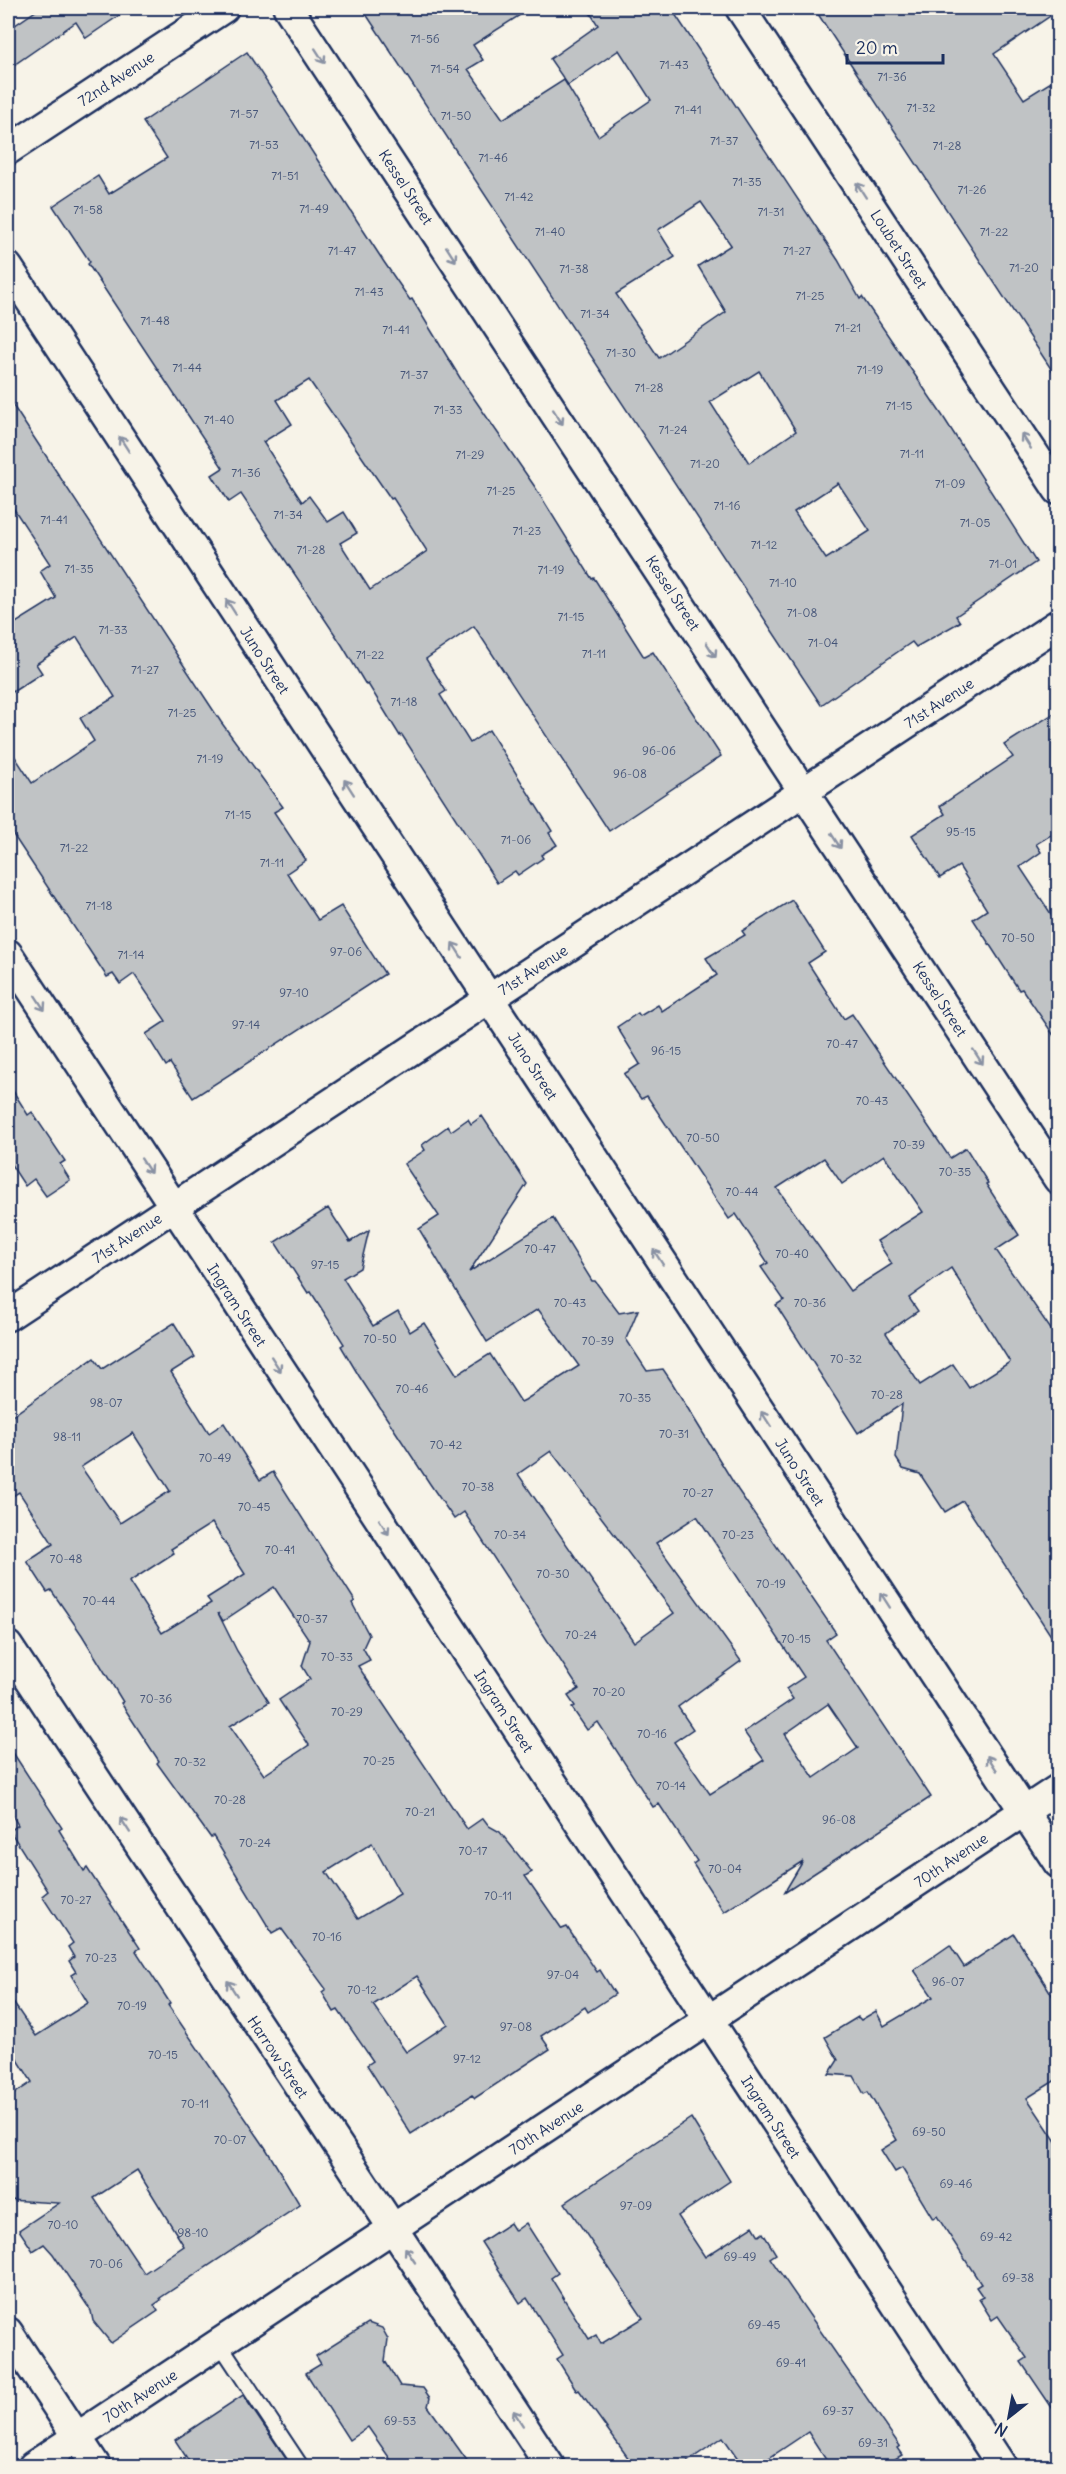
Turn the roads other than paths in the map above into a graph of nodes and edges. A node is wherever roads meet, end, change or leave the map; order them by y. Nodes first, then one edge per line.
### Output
1 (224, 8) edge
2 (288, 8) edge
3 (740, 8) edge
4 (8, 150) edge
5 (8, 267) edge
6 (1059, 489) edge
7 (1059, 624) edge
8 (804, 792) junction
9 (8, 954) edge
10 (489, 999) junction
11 (1059, 1179) edge
12 (173, 1207) junction
13 (8, 1316) edge
14 (8, 1646) edge
15 (1059, 1789) edge
16 (1024, 1811) junction
17 (1059, 1863) edge
18 (709, 2021) junction
19 (393, 2229) junction
20 (8, 2332) edge
21 (220, 2344) junction
22 (77, 2438) junction
23 (33, 2466) edge
24 (96, 2466) edge
25 (301, 2466) edge
26 (550, 2466) edge
27 (1002, 2466) edge

1 - 4 street, 72nd Avenue
2 -> 8 street, Kessel Street
6 -> 3 street, Loubet Street
10 -> 5 street, Juno Street
7 - 8 street, 71st Avenue
8 - 10 street, 71st Avenue
8 -> 11 street, Kessel Street
9 -> 12 street, Ingram Street
10 - 12 street, 71st Avenue
16 -> 10 street, Juno Street
12 - 13 street, 71st Avenue
12 -> 18 street, Ingram Street
19 -> 14 street, Harrow Street
15 - 16 street, 70th Avenue
16 - 17 street, Juno Street
16 - 18 street, 70th Avenue
18 - 19 street, 70th Avenue
18 - 27 street, Ingram Street
19 - 21 street, 70th Avenue
26 -> 19 street, Harrow Street
20 - 22 street
21 - 22 street, 70th Avenue
21 - 25 lane
22 - 23 street, 70th Avenue
22 - 24 street

